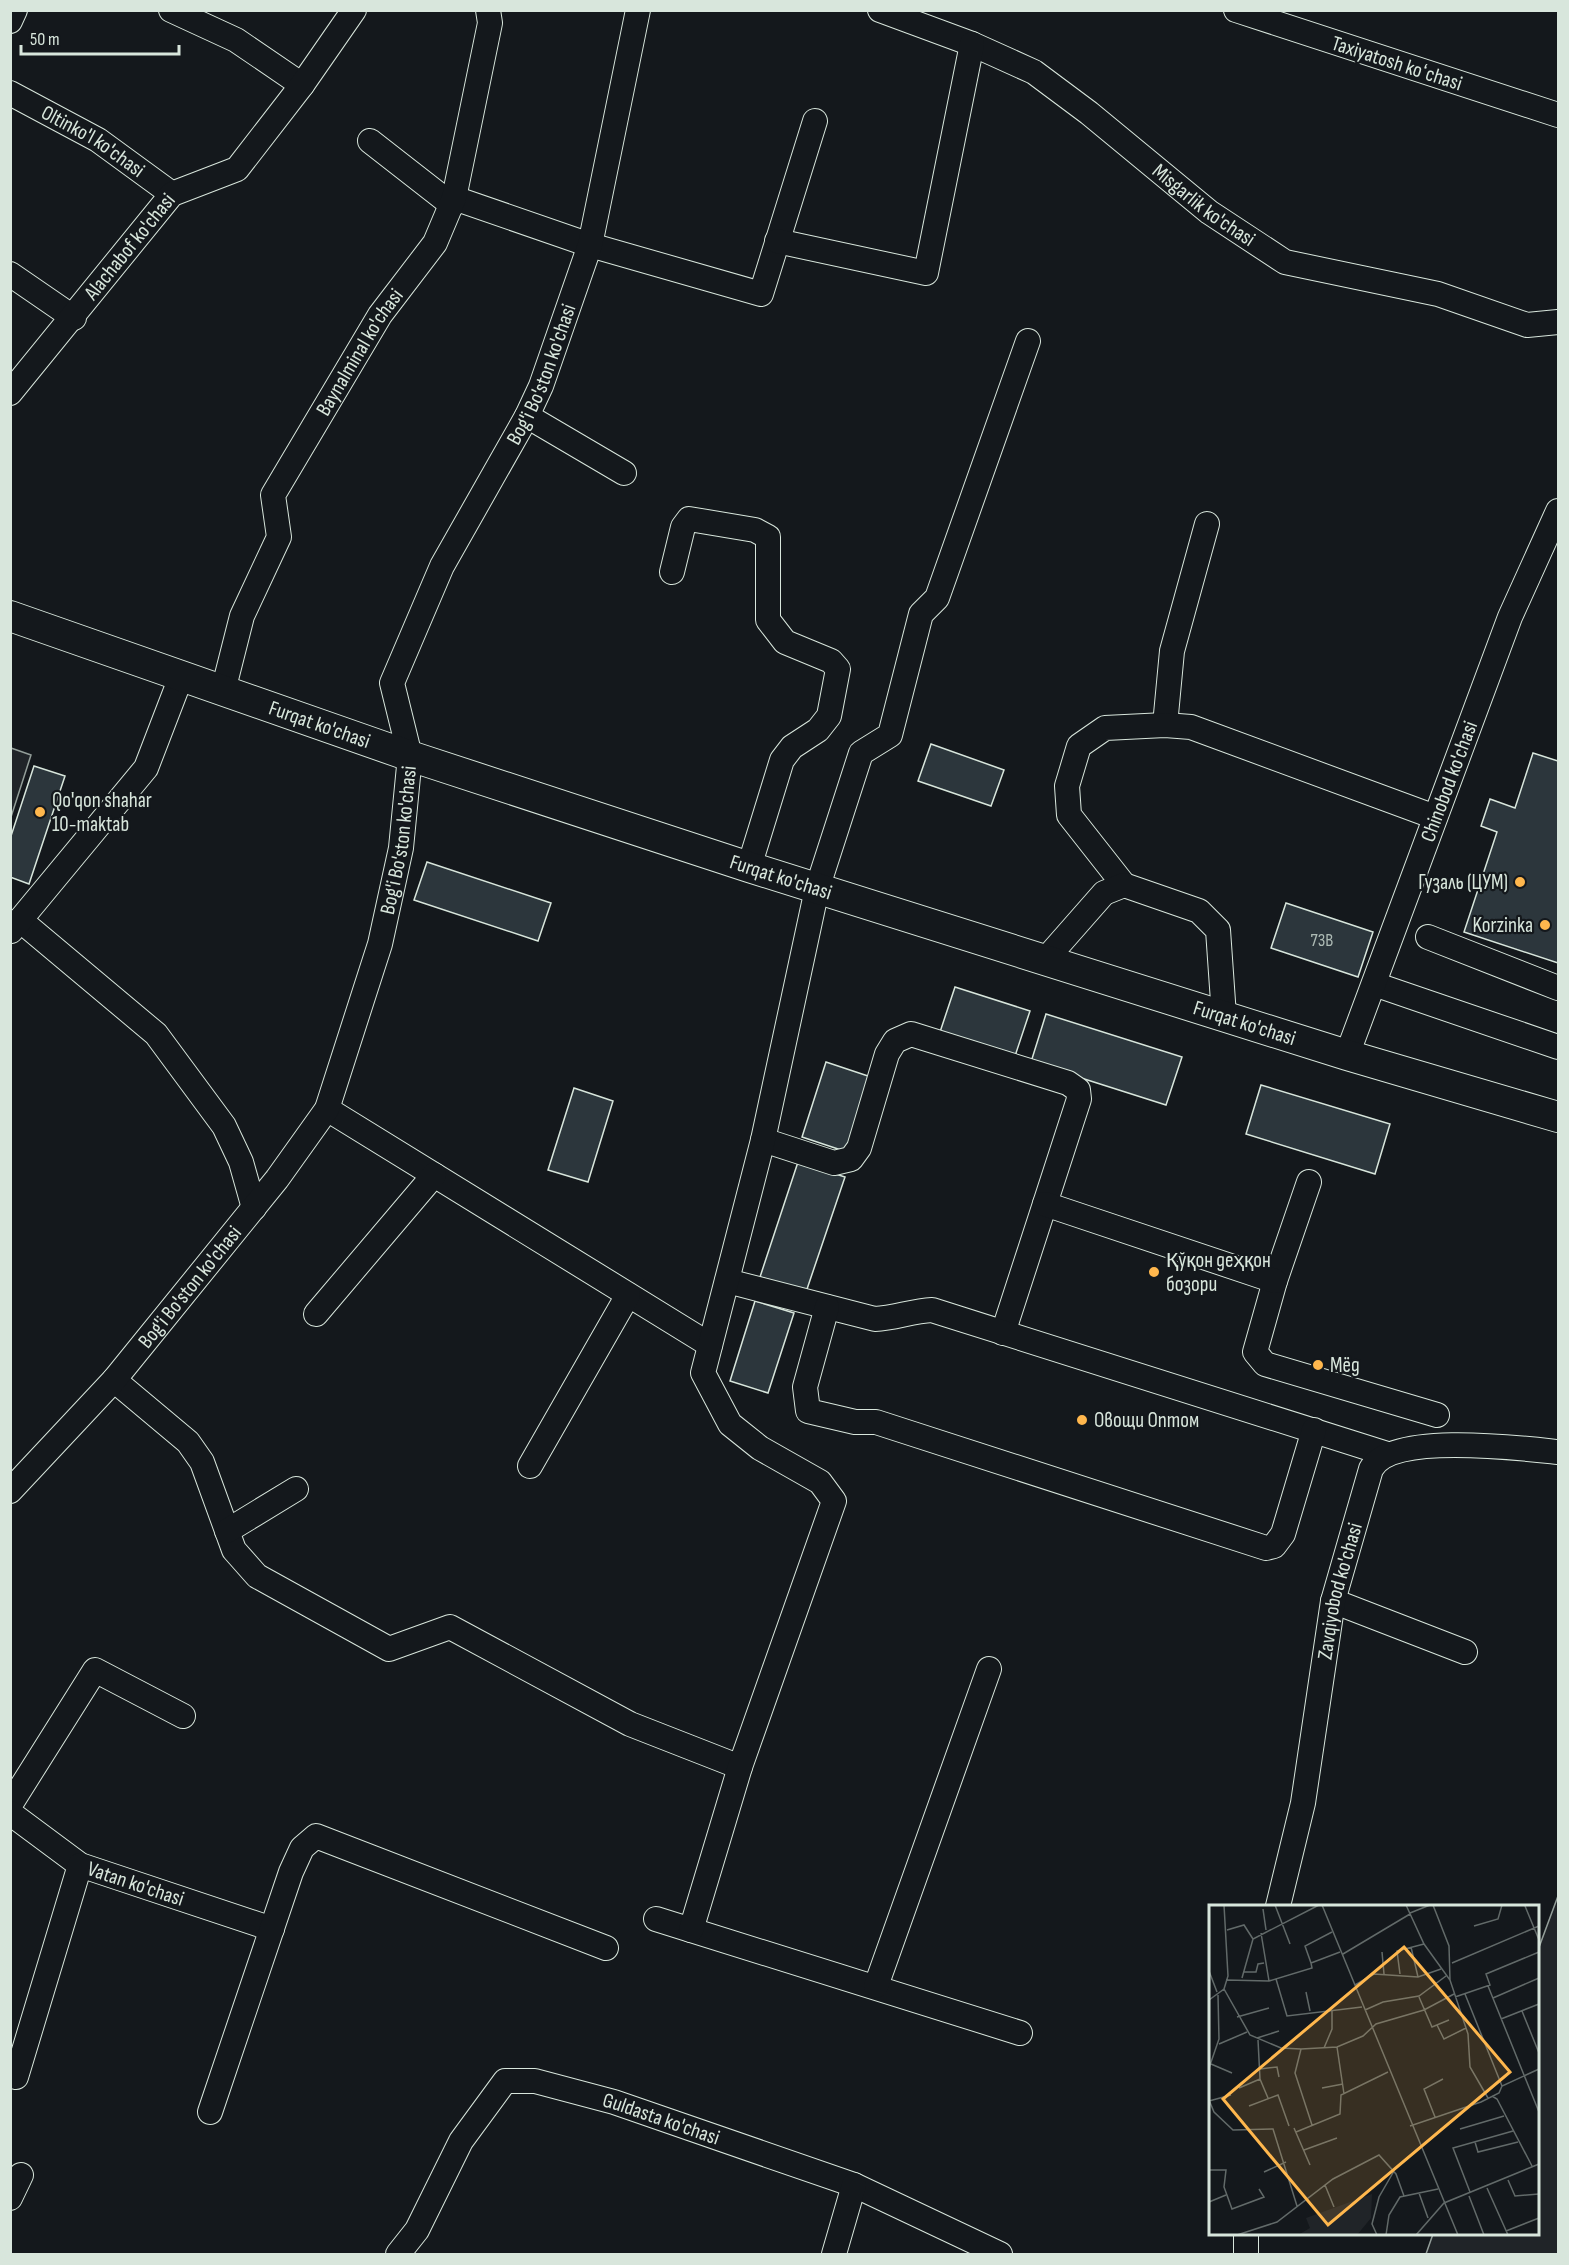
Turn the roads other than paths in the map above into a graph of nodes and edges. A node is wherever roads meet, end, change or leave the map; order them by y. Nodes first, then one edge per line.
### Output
1 (15, 10) edge
2 (171, 10) edge
3 (354, 10) edge
4 (488, 10) edge
5 (638, 10) edge
6 (880, 10) edge
7 (1236, 10) edge
8 (10, 21) edge
9 (972, 44) junction
10 (302, 84) junction
11 (10, 93) edge
12 (1558, 115) edge
13 (815, 121) dead end
14 (370, 141) dead end
15 (172, 194) junction
16 (453, 201) junction
17 (777, 241) junction
18 (590, 245) junction
19 (10, 274) edge
20 (74, 318) junction
21 (1558, 321) edge
22 (1028, 341) dead end
23 (10, 393) edge
24 (527, 416) junction
25 (624, 473) dead end
26 (1558, 511) edge
27 (1207, 524) dead end
28 (672, 572) dead end
29 (10, 616) edge
30 (182, 677) junction
31 (223, 692) junction
32 (1165, 725) junction
33 (410, 756) junction
34 (1435, 817) junction
35 (749, 867) junction
36 (1124, 885) junction
37 (817, 889) junction
38 (15, 926) edge
39 (1428, 937) dead end
40 (1046, 959) junction
41 (1374, 984) junction
42 (1558, 988) edge
43 (1224, 1016) junction
44 (1558, 1047) edge
45 (1347, 1055) junction
46 (327, 1109) junction
47 (1558, 1116) edge
48 (763, 1140) junction
49 (434, 1175) junction
50 (1309, 1182) dead end
51 (1045, 1204) junction
52 (254, 1208) junction
53 (727, 1281) junction
54 (1275, 1281) junction
55 (628, 1295) junction
56 (827, 1307) junction
57 (316, 1314) dead end
58 (1003, 1332) junction
59 (710, 1345) junction
60 (114, 1380) junction
61 (1437, 1415) dead end
62 (1314, 1430) junction
63 (1558, 1452) edge
64 (1388, 1454) junction
65 (530, 1466) dead end
66 (296, 1489) dead end
67 (10, 1491) edge
68 (227, 1531) junction
69 (1333, 1600) junction
70 (1465, 1652) dead end
71 (989, 1669) dead end
72 (183, 1716) dead end
73 (740, 1767) junction
74 (10, 1804) edge
75 (10, 1813) edge
76 (80, 1866) junction
77 (1278, 1905) edge
78 (656, 1919) dead end
79 (272, 1929) junction
80 (691, 1930) junction
81 (606, 1948) dead end
82 (876, 1986) junction
83 (1020, 2033) dead end
84 (16, 2077) dead end
85 (210, 2112) dead end
86 (21, 2175) dead end
87 (854, 2185) junction
88 (10, 2198) edge
89 (1246, 2235) edge
90 (398, 2254) edge
91 (834, 2254) edge
92 (1000, 2254) edge
93 (1246, 2254) edge

1 - 8 street
2 - 10 street
3 - 10 street, Alachabof ko'chasi
4 - 16 street, Baynalminal ko'chasi
5 - 18 street, Bog'i Bo'ston ko'chasi
6 - 9 street, Misgarlik ko'chasi
7 - 12 street, Taxiyatosh koʻchasi
9 - 17 street
9 - 21 street, Misgarlik ko'chasi
10 - 15 street, Alachabof ko'chasi
11 - 15 street, Oltinko'l ko'chasi
13 - 17 street
14 - 16 street
15 - 20 street, Alachabof ko'chasi
16 - 18 street
16 - 31 street, Baynalminal ko'chasi
17 - 18 street
18 - 24 street, Bog'i Bo'ston ko'chasi
19 - 20 street
20 - 23 street, Alachabof ko'chasi
22 - 37 street
24 - 25 street
24 - 33 street, Bog'i Bo'ston ko'chasi
26 - 34 street, Chinobod ko'chasi
27 - 32 street
28 - 35 street
29 - 30 main road, Furqat ko'chasi
30 - 31 main road, Furqat ko'chasi
30 - 38 street
31 - 33 main road, Furqat ko'chasi
32 - 34 street
32 - 36 street
33 - 35 main road, Furqat ko'chasi
33 - 46 street, Bog'i Bo'ston ko'chasi
34 - 41 street, Chinobod ko'chasi
35 - 37 main road, Furqat ko'chasi
36 - 40 street
36 - 43 street
37 - 40 main road, Furqat ko'chasi
37 - 48 street
38 - 52 street
39 - 42 street
40 - 43 main road, Furqat ko'chasi
41 - 44 street
41 - 45 street, Chinobod ko'chasi
43 - 45 main road, Furqat ko'chasi
45 - 47 main road, Furqat ko'chasi
46 - 49 street
46 - 52 street, Bog'i Bo'ston ko'chasi
48 - 51 street
48 - 53 street
49 - 55 street
49 - 57 street
50 - 54 street
51 - 54 street
51 - 58 street
52 - 60 street, Bog'i Bo'ston ko'chasi
53 - 56 street
53 - 59 street
54 - 61 street
55 - 59 street
55 - 65 street
56 - 58 street
56 - 62 street
58 - 62 street
59 - 73 street
60 - 67 street, Bog'i Bo'ston ko'chasi
60 - 68 street
62 - 64 street
63 - 64 street
64 - 69 street, Zavqiyobod ko'chasi
66 - 68 street
68 - 73 street
69 - 70 street
69 - 77 street, Zavqiyobod ko'chasi
71 - 82 street
72 - 74 street
73 - 80 street
75 - 76 street, Vatan ko'chasi
76 - 79 street, Vatan ko'chasi
76 - 84 street
78 - 80 street
79 - 81 street
79 - 85 street
80 - 82 street
82 - 83 street
86 - 88 street
87 - 90 street, Guldasta ko'chasi
87 - 91 street
87 - 92 street, Guldasta ko'chasi
89 - 93 street

